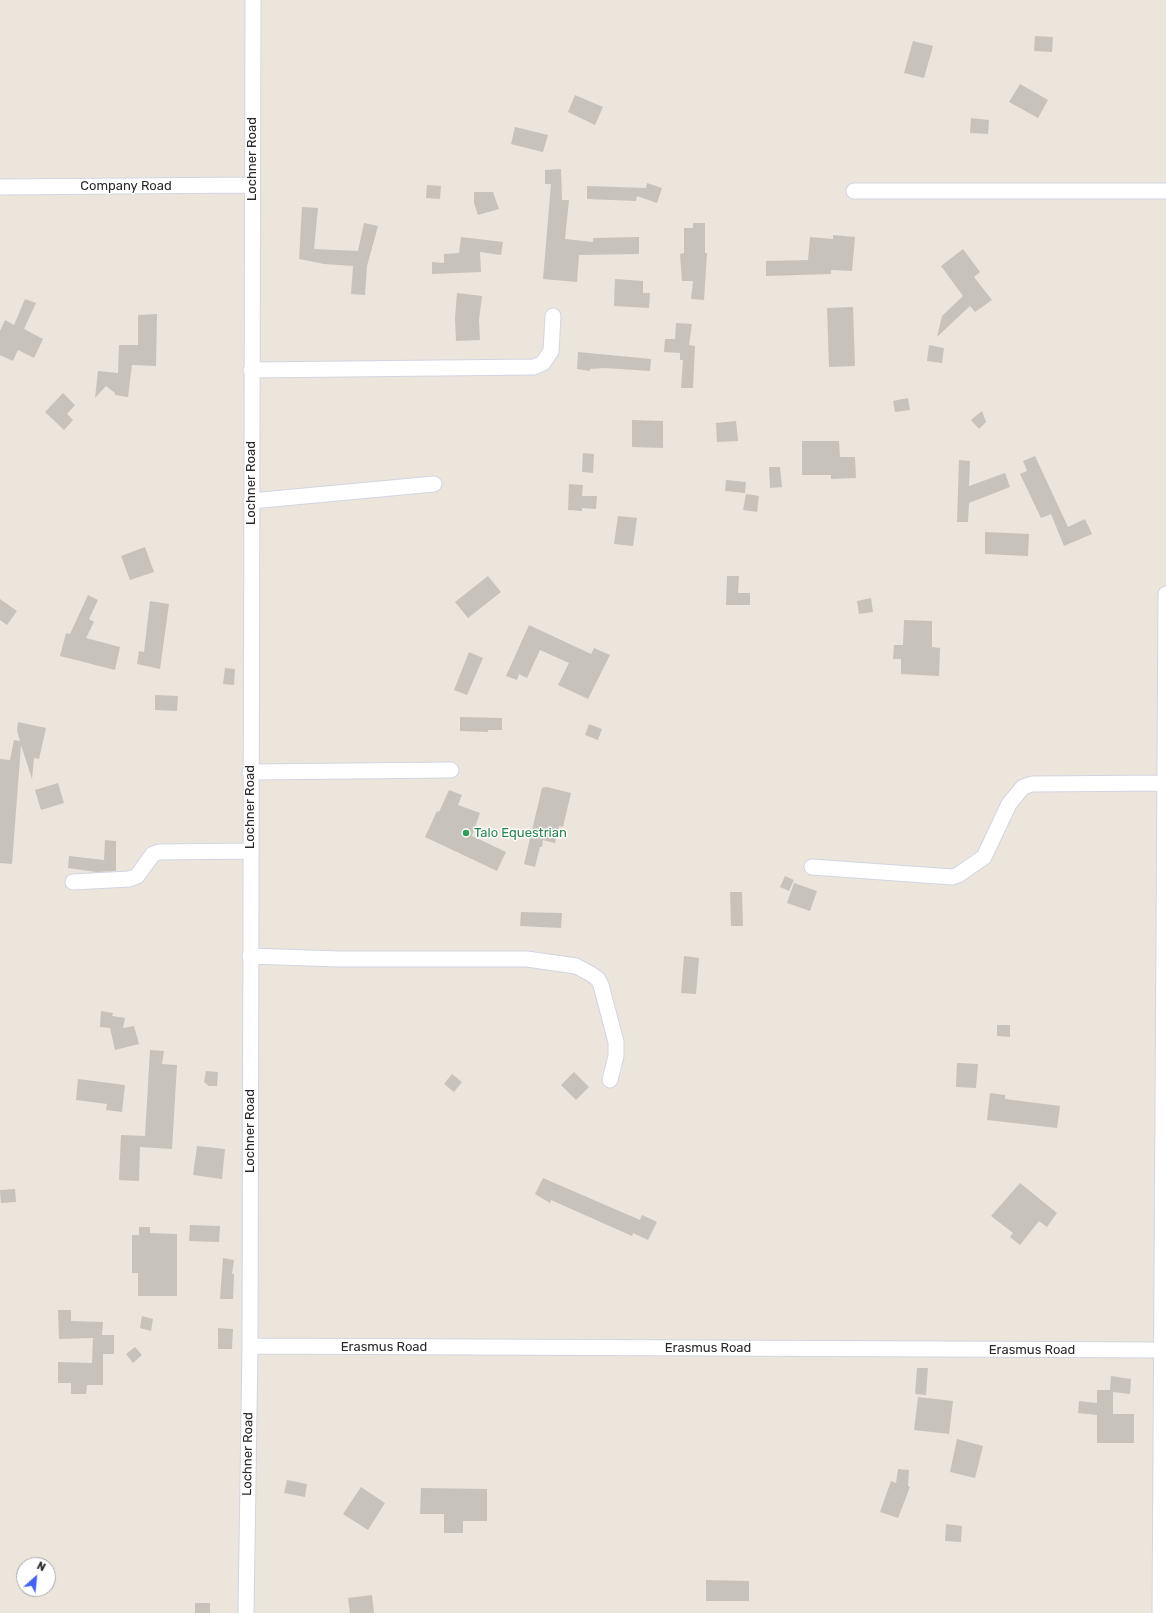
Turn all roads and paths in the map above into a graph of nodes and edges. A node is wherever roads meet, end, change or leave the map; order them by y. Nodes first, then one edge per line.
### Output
1 (253, 0) edge
2 (251, 185) junction
3 (0, 187) edge
4 (854, 191) dead end
5 (1166, 191) edge
6 (553, 316) dead end
7 (251, 370) junction
8 (434, 484) dead end
9 (250, 501) junction
10 (1166, 594) edge
11 (451, 770) dead end
12 (250, 772) junction
13 (1164, 782) junction
14 (250, 851) junction
15 (812, 867) dead end
16 (73, 882) dead end
17 (250, 956) junction
18 (610, 1080) dead end
19 (250, 1346) junction
20 (1164, 1350) edge
21 (246, 1613) edge
22 (1160, 1613) edge

1 - 2 street, Lochner Road
2 - 3 street, Company Road
2 - 7 street, Lochner Road
4 - 5 street
6 - 7 street
7 - 9 street, Lochner Road
8 - 9 street
9 - 12 street, Lochner Road
10 - 13 street
11 - 12 street
12 - 14 street, Lochner Road
13 - 15 street
13 - 20 street
14 - 16 street
14 - 17 street, Lochner Road
17 - 18 street
17 - 19 street, Lochner Road
19 - 20 street, Erasmus Road
19 - 21 street, Lochner Road
20 - 22 street

